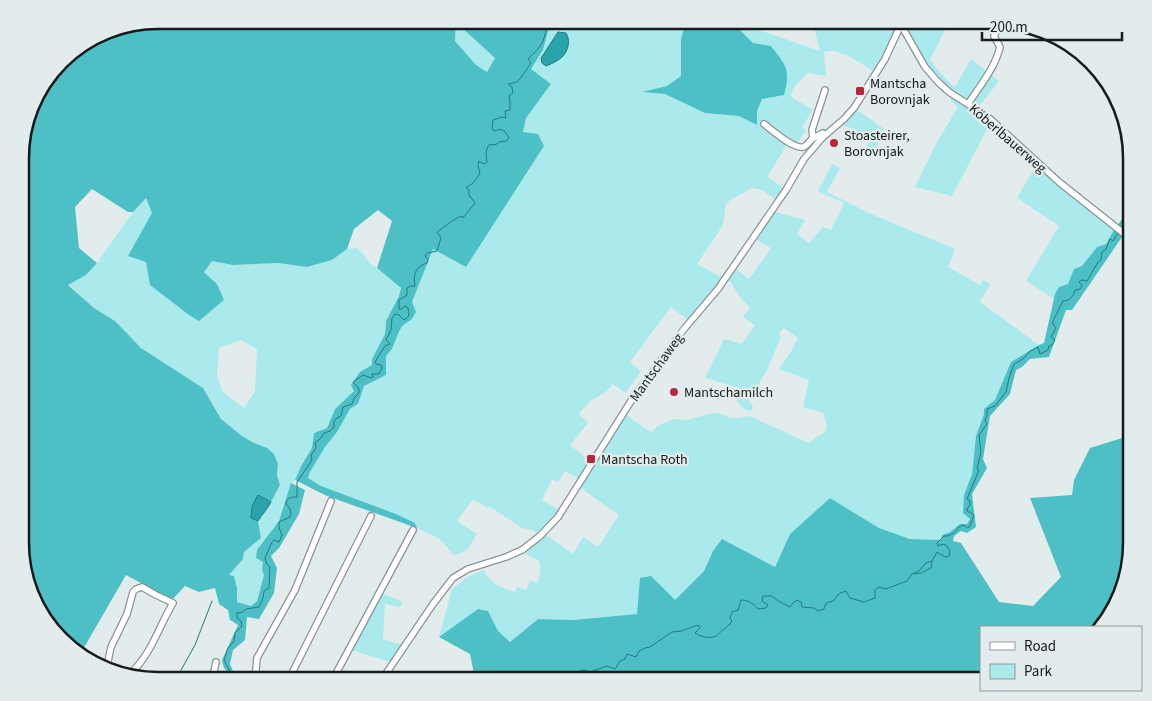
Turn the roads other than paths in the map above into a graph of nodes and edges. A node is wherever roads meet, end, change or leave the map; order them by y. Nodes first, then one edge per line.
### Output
1 (899, 29) edge
2 (905, 29) edge
3 (997, 29) edge
4 (825, 90) dead end
5 (968, 104) junction
6 (764, 124) dead end
7 (833, 128) junction
8 (813, 139) junction
9 (807, 145) junction
10 (804, 159) junction
11 (1123, 233) edge
12 (331, 500) dead end
13 (371, 516) dead end
14 (413, 530) dead end
15 (108, 662) edge
16 (216, 662) dead end
17 (135, 670) edge
18 (214, 672) edge
19 (256, 672) edge
20 (293, 672) edge
21 (337, 672) edge
22 (387, 672) edge

1 - 7 street, Mantschaweg
2 - 5 street, Köberlbauerweg
3 - 5 street
4 - 8 street
5 - 11 street, Köberlbauerweg
6 - 9 street
7 - 8 street
7 - 10 street, Mantschaweg
8 - 9 street
9 - 10 street
10 - 22 street, Mantschaweg
12 - 19 street
13 - 20 street
14 - 21 street
15 - 17 street
16 - 18 street

